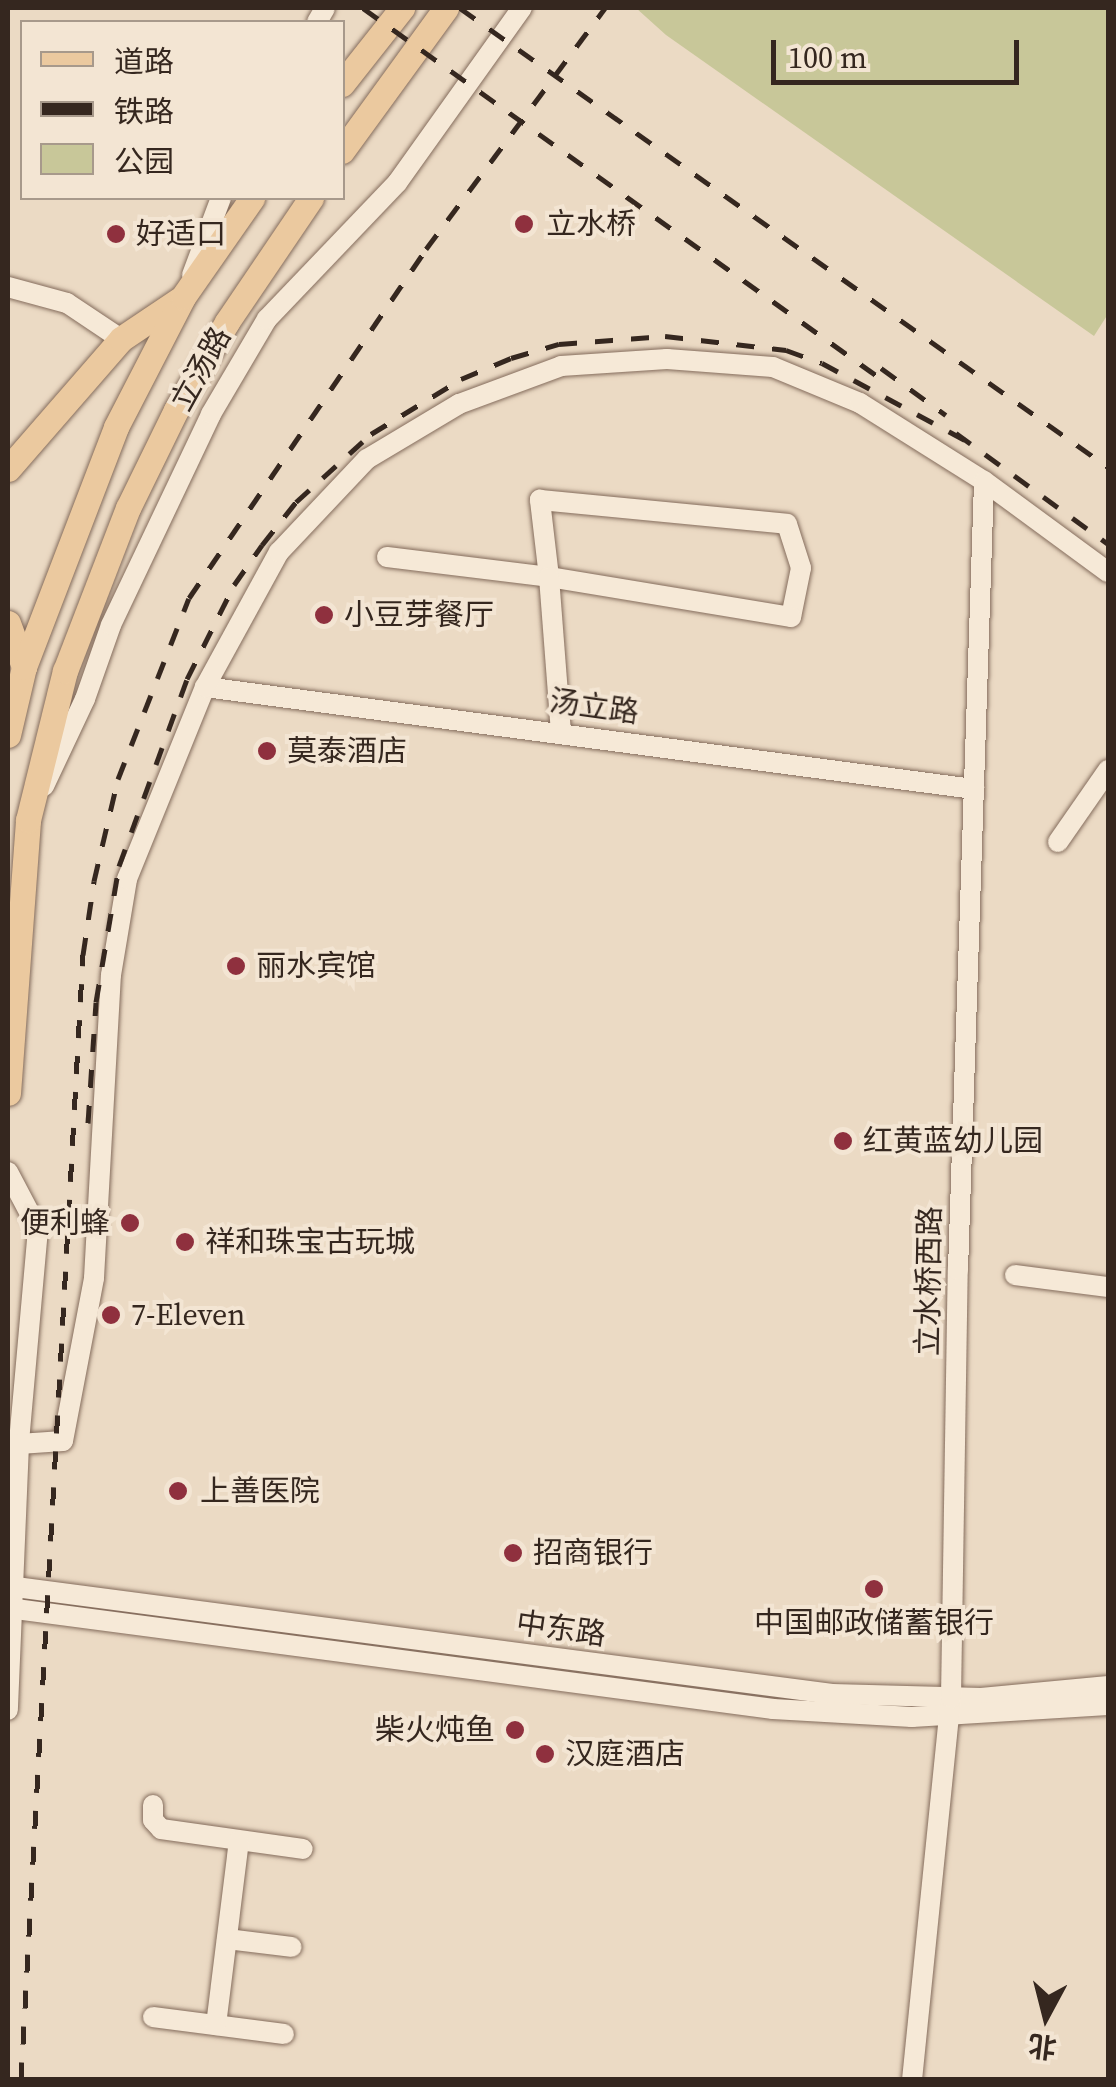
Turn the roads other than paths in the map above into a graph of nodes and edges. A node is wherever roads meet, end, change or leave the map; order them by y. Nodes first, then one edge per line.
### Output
1 (402, 8) edge
2 (446, 8) edge
3 (522, 8) edge
4 (345, 80) edge
5 (345, 148) edge
6 (221, 200) edge
7 (251, 200) edge
8 (310, 200) edge
9 (8, 288) edge
10 (184, 298) junction
11 (121, 340) junction
12 (8, 469) edge
13 (984, 482) junction
14 (387, 557) dead end
15 (1108, 572) edge
16 (549, 577) junction
17 (8, 623) edge
18 (24, 667) junction
19 (205, 687) junction
20 (561, 733) junction
21 (8, 735) edge
22 (1108, 770) edge
23 (974, 789) junction
24 (28, 820) junction
25 (1058, 842) dead end
26 (8, 1094) edge
27 (8, 1172) edge
28 (1015, 1275) dead end
29 (1108, 1286) edge
30 (19, 1444) junction
31 (10, 1586) edge
32 (10, 1608) edge
33 (1108, 1686) edge
34 (1108, 1705) edge
35 (950, 1707) junction
36 (8, 1710) edge
37 (153, 1805) dead end
38 (239, 1840) junction
39 (303, 1849) dead end
40 (226, 1939) junction
41 (292, 1947) dead end
42 (153, 2017) dead end
43 (216, 2026) junction
44 (284, 2034) dead end
45 (912, 2080) edge

1 - 4 main road
2 - 5 main road
3 - 24 street, 立汤路
6 - 10 street, 立汤路
7 - 10 main road, 立汤路
8 - 24 main road, 立汤路
9 - 11 street
10 - 11 main road
10 - 18 main road, 立汤路
11 - 12 main road
13 - 15 street
13 - 19 street
13 - 23 street, 立水桥西路
14 - 16 street
16 - 16 street
16 - 20 street
17 - 18 main road
18 - 21 main road, 立汤路
19 - 20 street, 汤立路
19 - 30 street
20 - 23 street, 汤立路
22 - 25 street
23 - 35 street, 立水桥西路
24 - 26 main road, 立汤路
27 - 30 street
28 - 29 street
30 - 31 street
31 - 32 street
31 - 35 street, 中东路
32 - 35 street, 中东路
32 - 36 street
33 - 35 street, 中东路
34 - 35 street, 中东路
35 - 45 street, 立水桥西路
37 - 38 street
38 - 39 street
38 - 40 street
40 - 41 street
40 - 43 street
42 - 43 street
43 - 44 street

